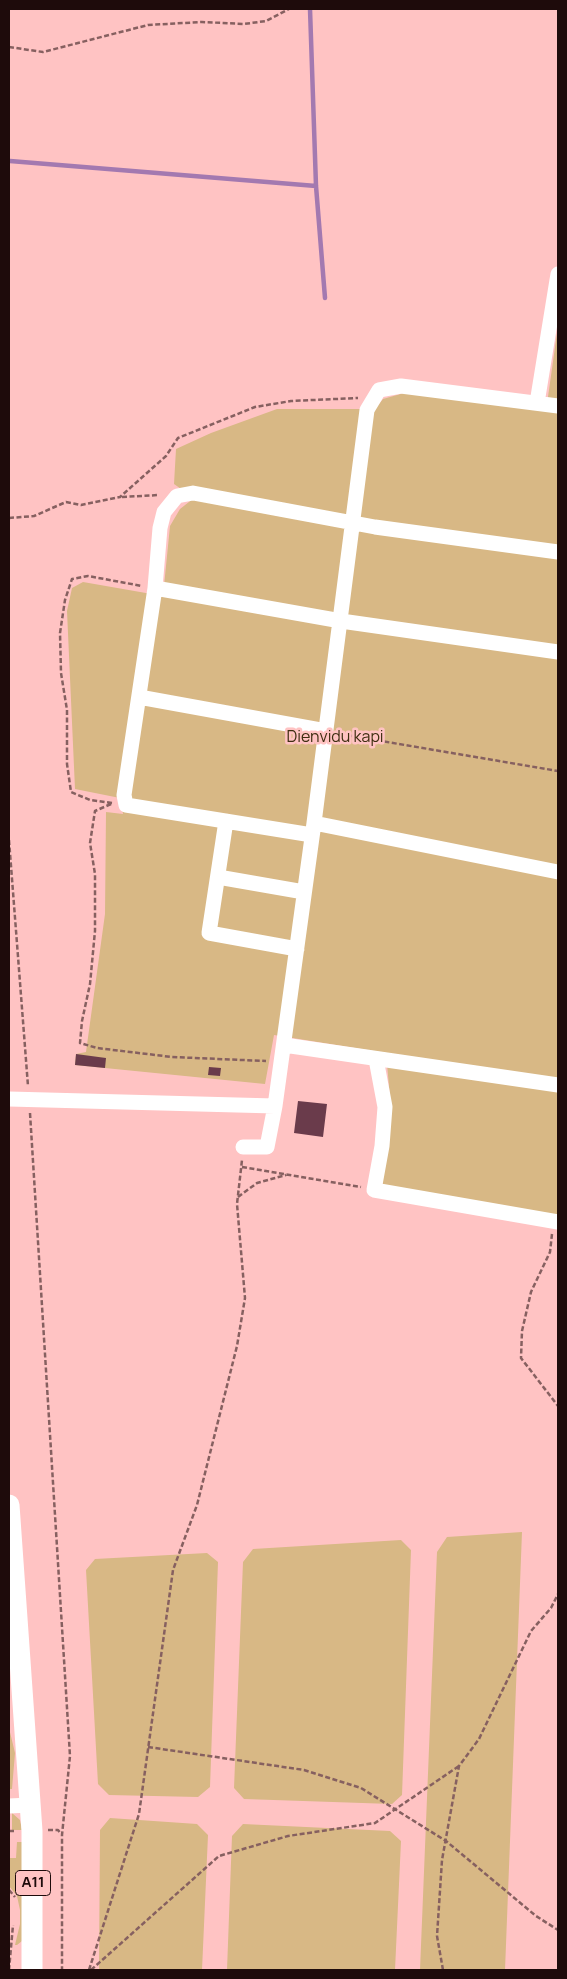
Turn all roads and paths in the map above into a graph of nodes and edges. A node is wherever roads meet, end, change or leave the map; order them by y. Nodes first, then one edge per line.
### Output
1 (289, 9) edge
2 (9, 47) edge
3 (558, 274) edge
4 (375, 397) junction
5 (537, 403) junction
6 (558, 406) edge
7 (177, 496) junction
8 (120, 497) junction
9 (9, 518) edge
10 (353, 523) junction
11 (558, 552) edge
12 (155, 588) junction
13 (341, 621) junction
14 (558, 652) edge
15 (139, 697) junction
16 (326, 731) junction
17 (558, 771) edge
18 (119, 804) junction
19 (226, 821) junction
20 (313, 829) junction
21 (9, 840) edge
22 (558, 872) edge
23 (218, 878) junction
24 (304, 892) junction
25 (296, 950) junction
26 (284, 1044) junction
27 (376, 1059) junction
28 (280, 1062) junction
29 (558, 1085) edge
30 (29, 1098) junction
31 (9, 1099) edge
32 (275, 1106) junction
33 (244, 1147) joint
34 (242, 1167) junction
35 (287, 1175) junction
36 (374, 1190) junction
37 (238, 1197) junction
38 (555, 1221) edge
39 (558, 1406) edge
40 (9, 1505) edge
41 (558, 1594) edge
42 (148, 1747) junction
43 (459, 1766) junction
44 (19, 1805) edge
45 (394, 1810) junction
46 (42, 1830) dead end
47 (62, 1835) junction
48 (446, 1841) junction
49 (9, 1890) edge
50 (16, 1900) dead end
51 (15, 1918) dead end
52 (558, 1930) edge
53 (9, 1970) edge
54 (32, 1970) edge
55 (62, 1970) edge
56 (90, 1970) edge
57 (443, 1970) edge

1 - 2 path
3 - 5 street
4 - 5 street
4 - 8 path
4 - 10 street
5 - 6 street
7 - 8 path
7 - 10 street
7 - 12 street
8 - 9 path
10 - 11 street
10 - 13 street
12 - 13 street
12 - 15 street
12 - 18 path
13 - 14 street
13 - 16 street
15 - 16 street
15 - 18 street
16 - 17 path
16 - 20 street
18 - 19 street
18 - 28 path
19 - 20 street
19 - 23 street
20 - 22 street
20 - 24 street
21 - 30 path
23 - 24 street
23 - 25 street
24 - 25 street
25 - 26 street
26 - 27 street
26 - 28 street
27 - 29 street
27 - 36 street
28 - 32 street
30 - 31 street
30 - 32 street
30 - 47 path
32 - 33 street
33 - 34 path
34 - 35 path
34 - 37 path
35 - 36 path
35 - 37 path
36 - 38 street
37 - 42 path
38 - 39 path
40 - 44 highway, A11
41 - 43 path
42 - 45 path
42 - 56 path
43 - 45 path
43 - 48 path
44 - 54 highway, A11
45 - 48 path
45 - 56 path
46 - 47 path
47 - 55 path
48 - 52 path
48 - 57 path
49 - 50 path
51 - 53 path

